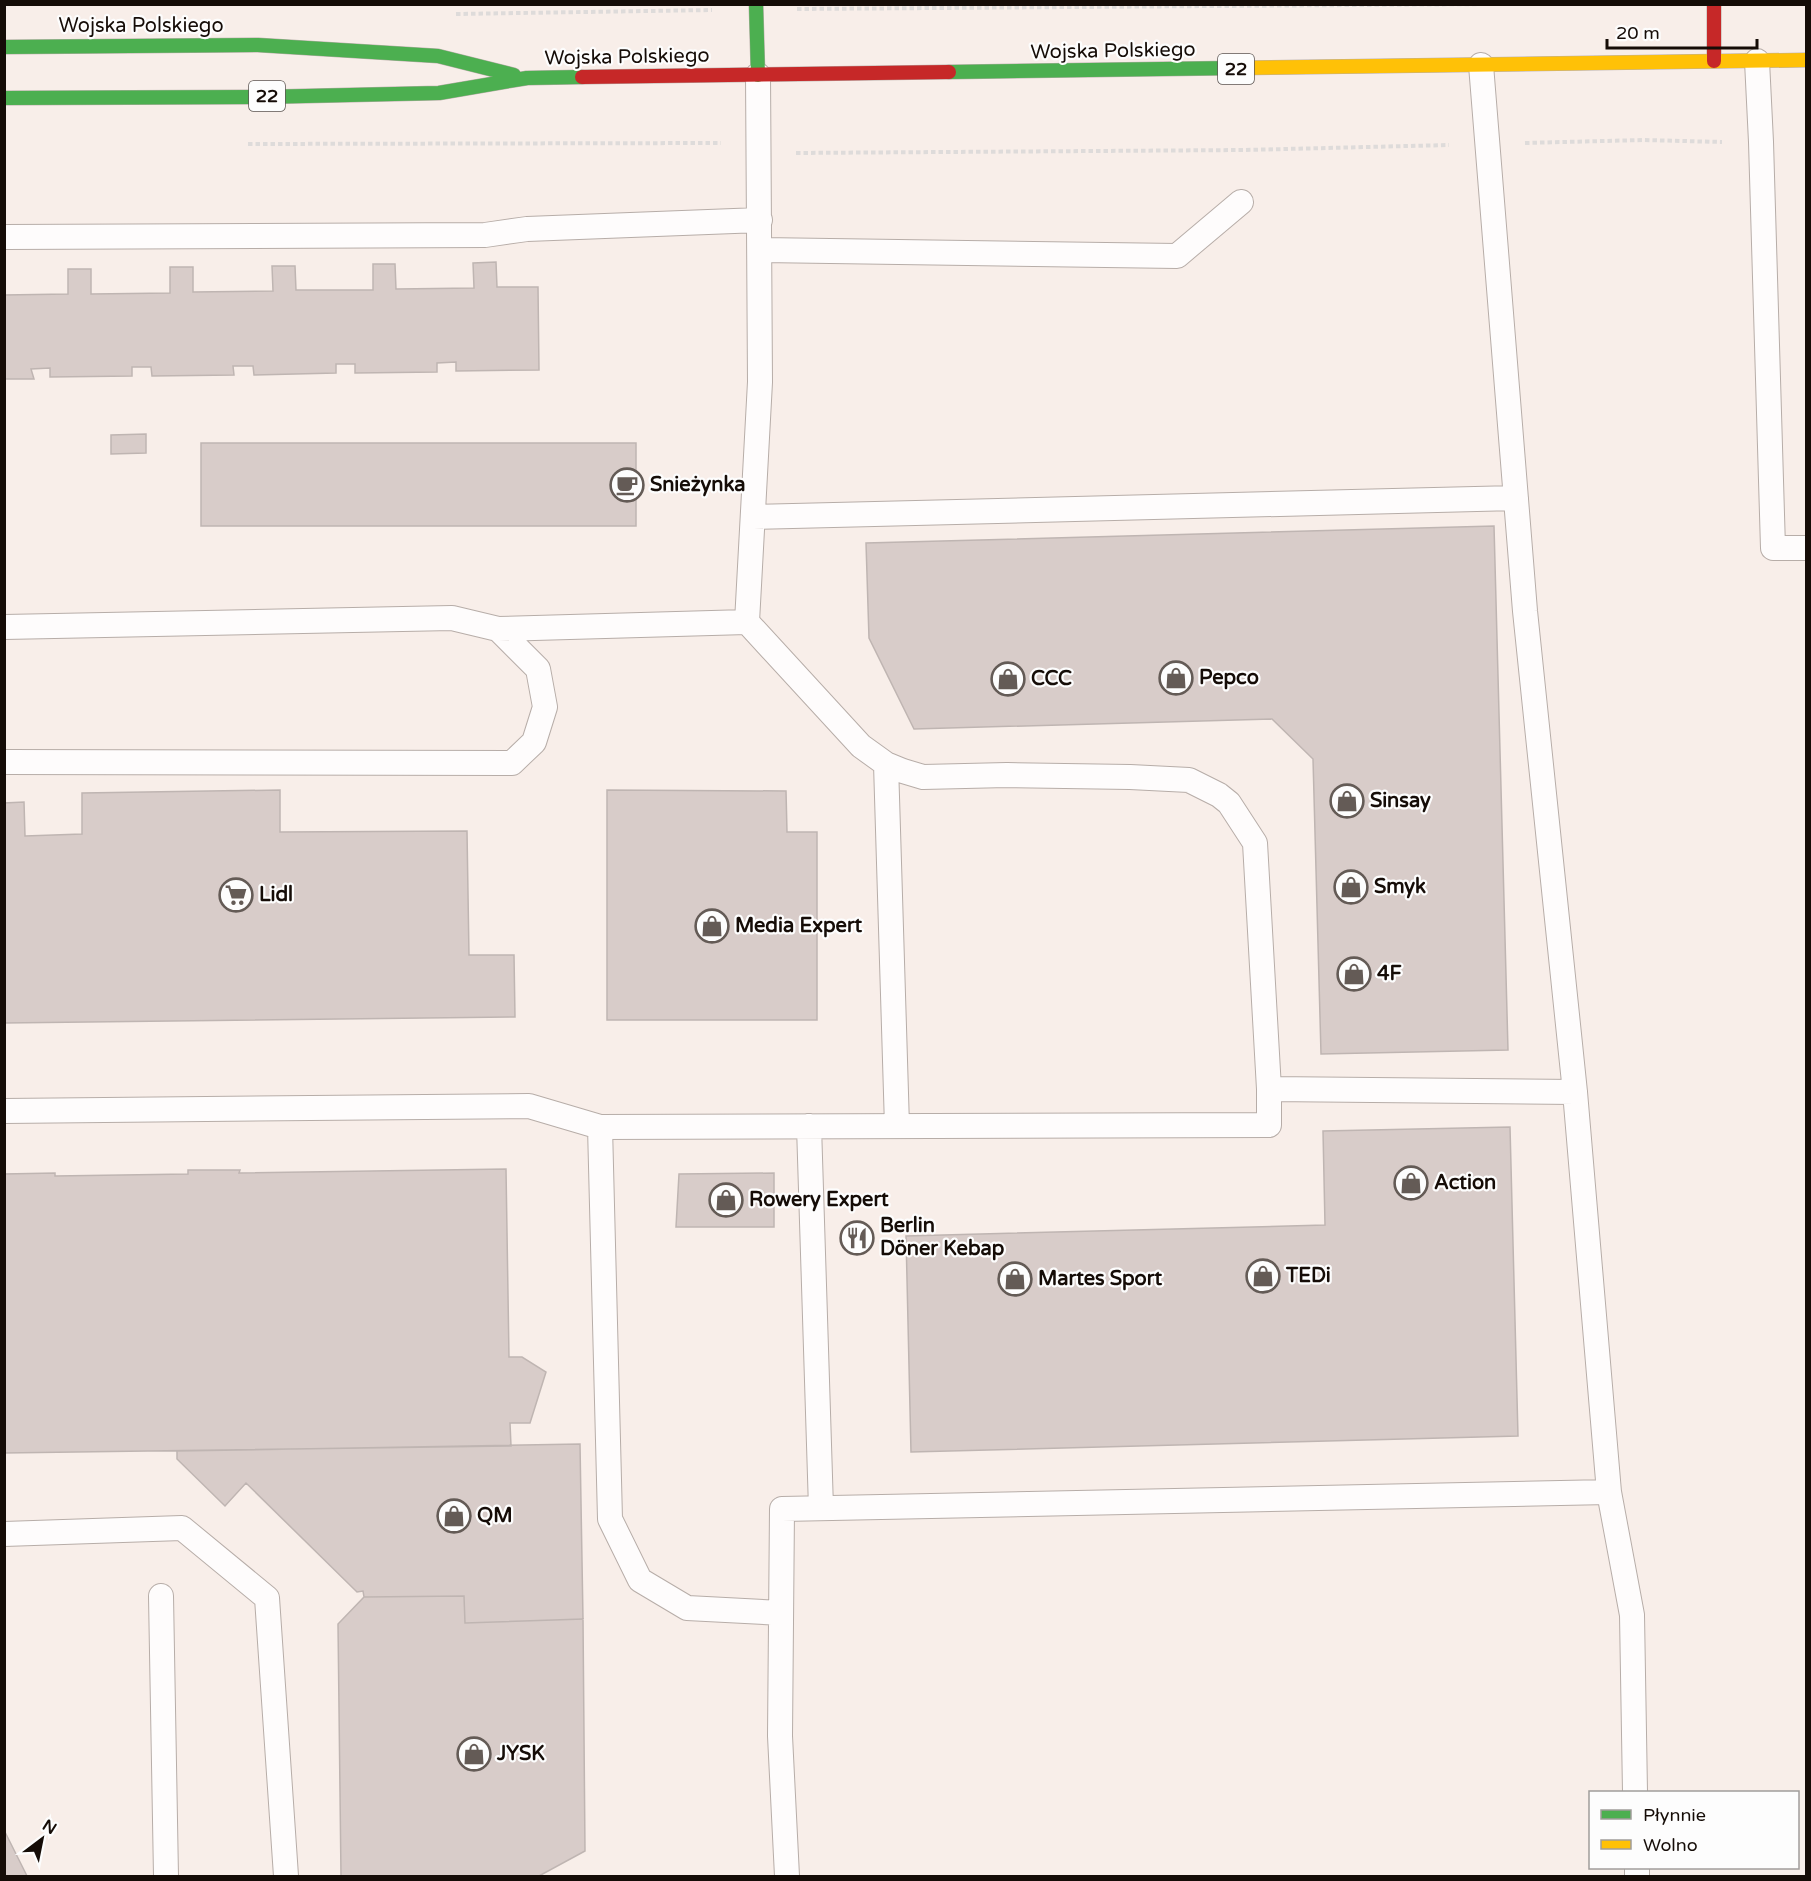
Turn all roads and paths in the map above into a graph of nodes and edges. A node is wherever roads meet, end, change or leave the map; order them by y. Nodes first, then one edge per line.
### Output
1 (756, 4) edge
2 (1714, 4) edge
3 (4, 47) edge
4 (1806, 60) edge
5 (1714, 61) junction
6 (1756, 61) junction
7 (1481, 65) junction
8 (758, 75) junction
9 (527, 78) junction
10 (4, 98) edge
11 (1761, 142) junction
12 (244, 144) dead end
13 (1487, 144) junction
14 (759, 145) junction
15 (1241, 202) dead end
16 (760, 220) junction
17 (4, 237) edge
18 (760, 250) junction
19 (1516, 498) junction
20 (753, 517) junction
21 (1806, 548) edge
22 (747, 622) junction
23 (4, 627) edge
24 (498, 629) junction
25 (4, 762) edge
26 (886, 764) junction
27 (1269, 1089) junction
28 (1575, 1092) junction
29 (4, 1111) edge
30 (600, 1126) junction
31 (809, 1126) junction
32 (897, 1126) junction
33 (1609, 1492) junction
34 (821, 1508) junction
35 (4, 1534) edge
36 (161, 1596) dead end
37 (781, 1613) junction
38 (1635, 1791) edge
39 (166, 1876) edge
40 (286, 1876) edge
41 (787, 1876) edge

1 - 8 main road
2 - 5 main road
3 - 9 main road, Wojska Polskiego / 22
4 - 6 main road, Wojska Polskiego / 22
5 - 6 main road, Wojska Polskiego / 22
5 - 7 main road, Wojska Polskiego / 22
6 - 11 lane
7 - 8 main road, Wojska Polskiego / 22
7 - 13 lane
8 - 9 main road, Wojska Polskiego / 22
8 - 14 lane
9 - 10 main road, Wojska Polskiego / 22
11 - 13 path
11 - 21 lane
12 - 14 path
13 - 14 path
13 - 19 lane
14 - 16 lane
15 - 18 lane
16 - 17 lane
16 - 18 lane
18 - 20 lane
19 - 20 lane
19 - 28 lane
20 - 22 lane
22 - 24 lane
22 - 26 lane
23 - 24 lane
24 - 25 lane
26 - 27 lane
26 - 32 lane
27 - 28 lane
27 - 32 lane
28 - 33 lane
29 - 30 lane
30 - 31 lane
30 - 37 lane
31 - 32 lane
31 - 34 lane
33 - 34 lane
33 - 38 lane
34 - 37 lane
35 - 40 lane
36 - 39 lane
37 - 41 lane

